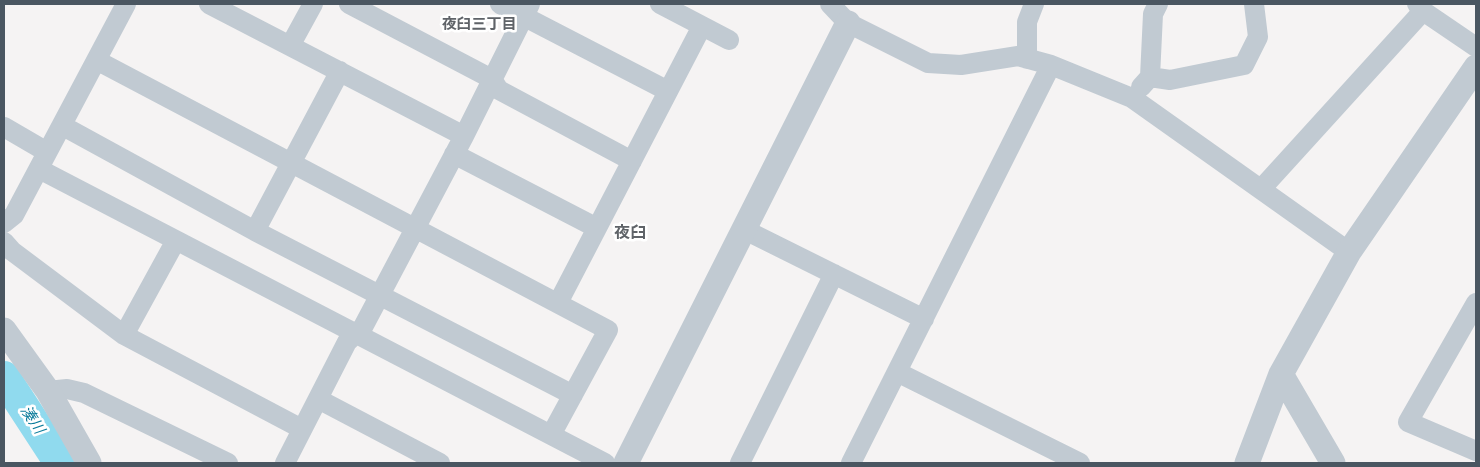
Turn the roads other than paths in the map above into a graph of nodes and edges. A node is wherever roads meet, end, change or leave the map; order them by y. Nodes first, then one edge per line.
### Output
1 (126, 4) edge
2 (209, 4) edge
3 (313, 4) edge
4 (349, 4) edge
5 (500, 4) edge
6 (660, 4) edge
7 (830, 4) edge
8 (1034, 4) edge
9 (1158, 4) edge
10 (1254, 4) edge
11 (1420, 7) edge
12 (527, 10) edge
13 (848, 23) junction
14 (702, 26) junction
15 (729, 40) dead end
16 (290, 46) junction
17 (1476, 47) edge
18 (1027, 59) junction
19 (98, 61) junction
20 (1051, 65) junction
21 (1476, 67) edge
22 (340, 71) junction
23 (1150, 77) junction
24 (492, 79) junction
25 (668, 92) junction
26 (1132, 98) junction
27 (63, 126) junction
28 (4, 127) edge
29 (464, 136) junction
30 (454, 154) junction
31 (43, 160) junction
32 (632, 161) junction
33 (291, 164) junction
34 (1262, 188) junction
35 (4, 224) edge
36 (597, 228) junction
37 (414, 229) junction
38 (745, 230) junction
39 (255, 231) junction
40 (4, 242) edge
41 (175, 242) junction
42 (1349, 252) junction
43 (834, 274) junction
44 (380, 294) junction
45 (558, 303) junction
46 (1476, 303) edge
47 (924, 319) junction
48 (1470, 325) edge
49 (4, 330) edge
50 (355, 334) junction
51 (124, 335) junction
52 (897, 372) junction
53 (1282, 374) junction
54 (48, 391) junction
55 (573, 395) junction
56 (318, 399) junction
57 (302, 429) junction
58 (551, 436) junction
59 (1476, 451) edge
60 (89, 463) edge
61 (228, 463) edge
62 (285, 463) edge
63 (440, 463) edge
64 (605, 463) edge
65 (626, 463) edge
66 (740, 463) edge
67 (851, 463) edge
68 (1080, 463) edge
69 (1247, 463) edge
70 (1334, 463) edge

1 - 19 street
2 - 16 street
3 - 16 street
4 - 24 street
5 - 12 street
6 - 14 street
7 - 13 street
8 - 18 street
9 - 23 street
10 - 23 street
11 - 17 street
11 - 34 street
12 - 24 street
12 - 25 street
13 - 18 street
13 - 38 street
14 - 15 street
14 - 25 street
16 - 22 street
18 - 20 street
19 - 27 street
19 - 33 street
20 - 26 street
20 - 47 street
21 - 42 street
22 - 29 street
22 - 33 street
23 - 26 street
24 - 29 street
24 - 32 street
25 - 32 street
26 - 34 street
27 - 31 street
27 - 39 street
28 - 31 street
29 - 30 street
30 - 36 street
30 - 37 street
31 - 35 street
31 - 41 street
32 - 36 street
33 - 37 street
33 - 39 street
34 - 42 street
36 - 45 street
37 - 44 street
37 - 45 street
38 - 43 street
38 - 65 street
39 - 44 street
40 - 51 street
41 - 50 street
41 - 51 street
42 - 53 street
43 - 47 street
43 - 66 street
44 - 50 street
44 - 55 street
45 - 55 street
46 - 48 street
47 - 52 street
48 - 59 street
49 - 54 street
50 - 56 street
50 - 58 street
51 - 57 street
52 - 67 street
52 - 68 street
53 - 69 street
53 - 70 street
54 - 60 street
54 - 61 street
55 - 58 street
56 - 57 street
56 - 63 street
57 - 62 street
58 - 64 street

